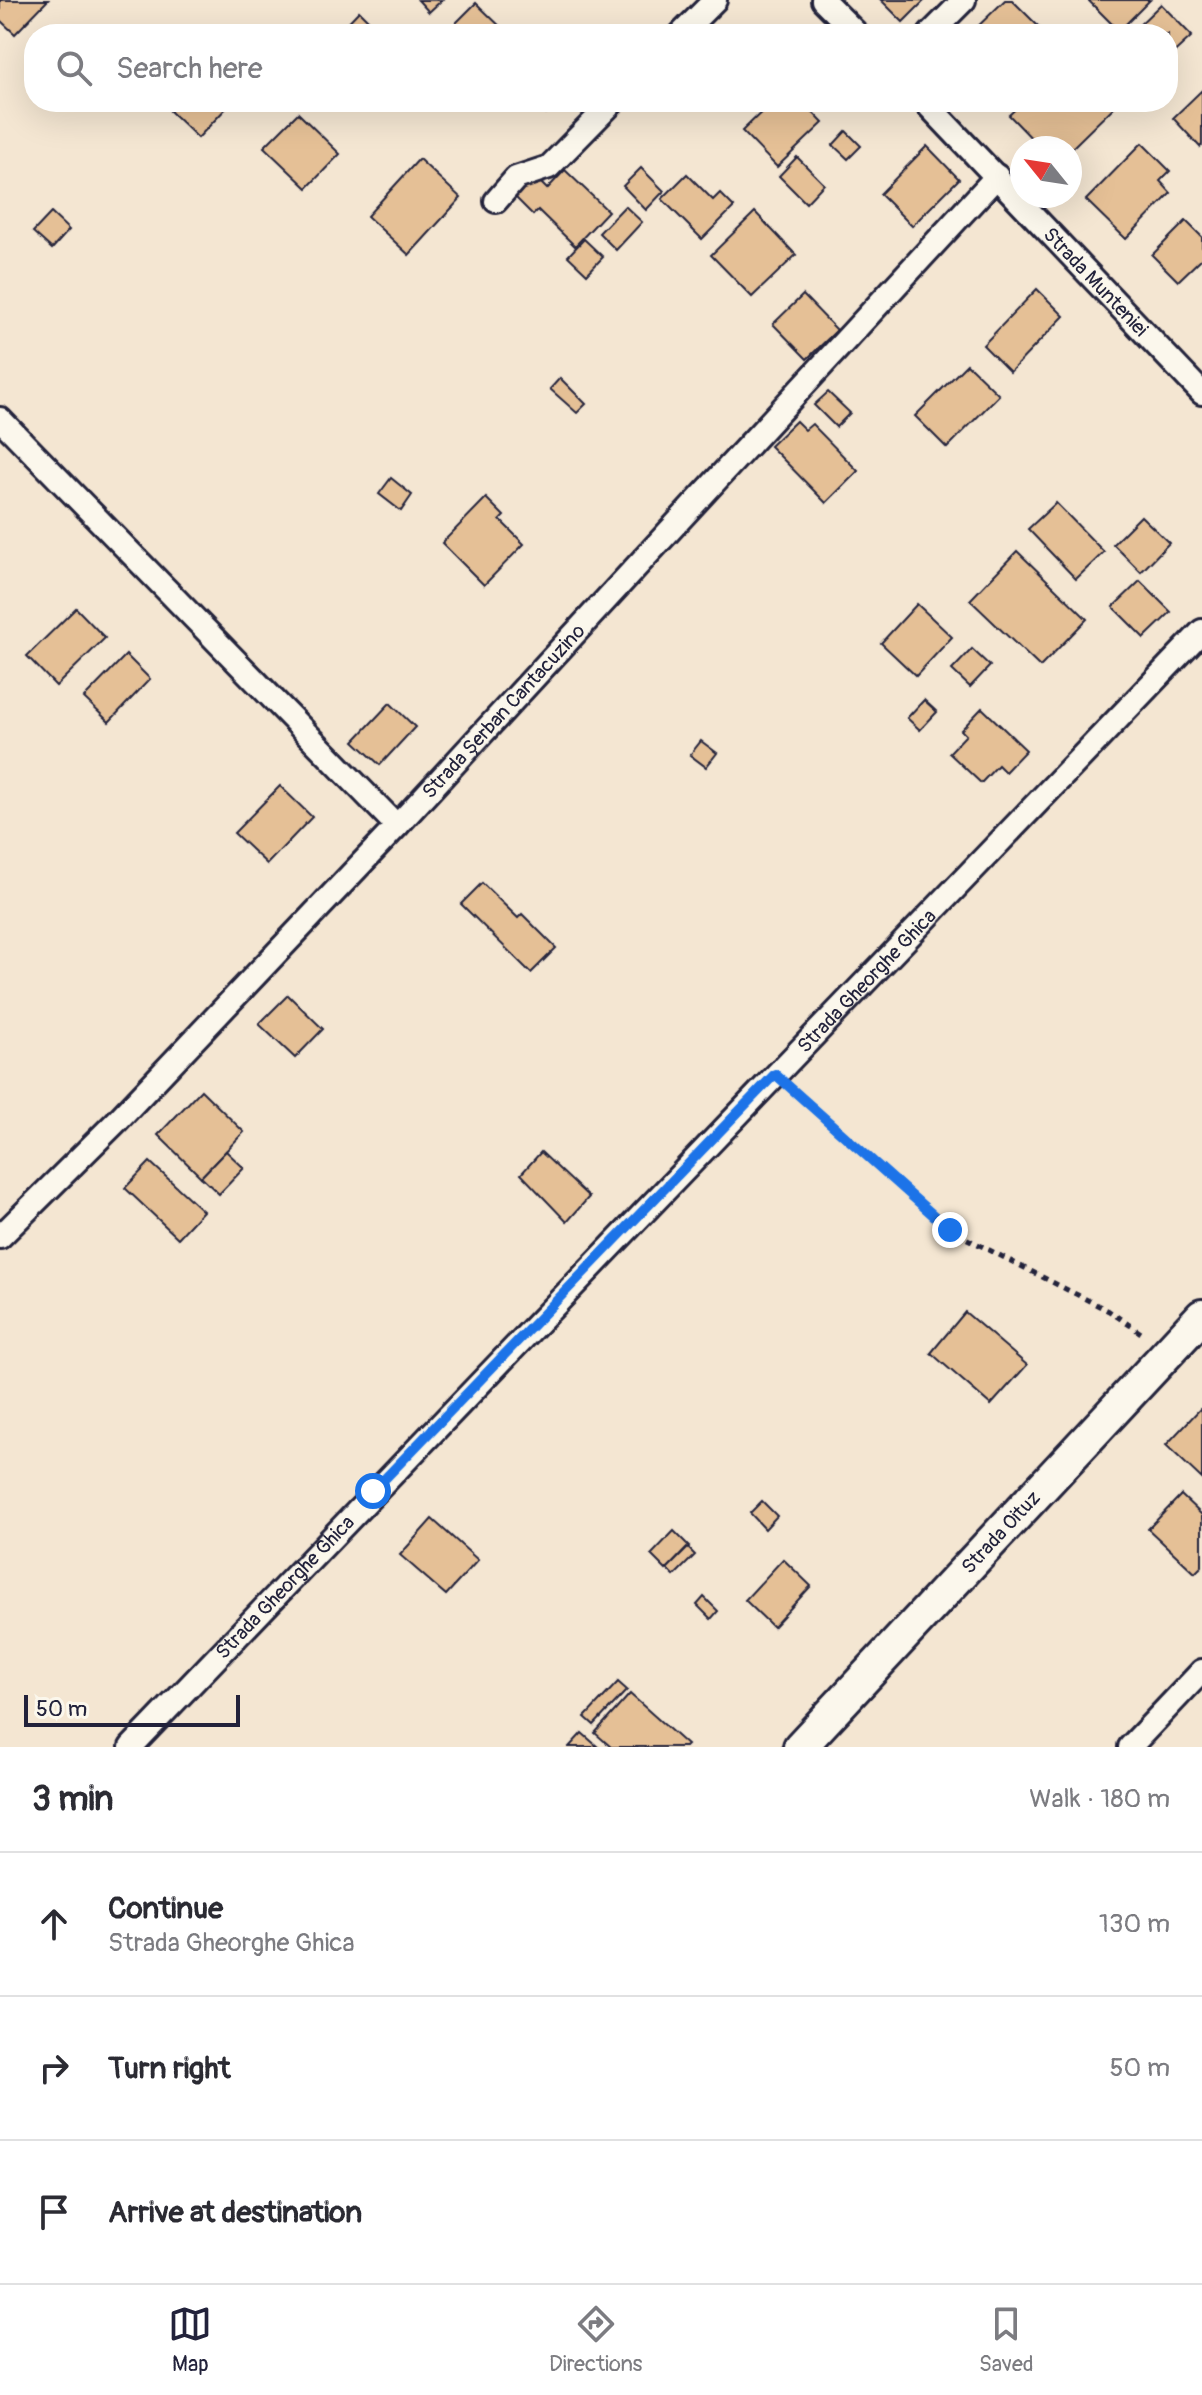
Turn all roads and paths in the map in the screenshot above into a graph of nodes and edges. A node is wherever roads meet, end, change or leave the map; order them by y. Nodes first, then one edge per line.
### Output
1 (715, 0) edge
2 (823, 0) edge
3 (964, 0) edge
4 (691, 24) edge
5 (847, 24) edge
6 (940, 24) edge
7 (603, 112) edge
8 (935, 112) edge
9 (997, 176) junction
10 (496, 201) dead end
11 (1202, 393) edge
12 (0, 419) edge
13 (1202, 631) edge
14 (397, 826) junction
15 (775, 1074) junction
16 (0, 1237) edge
17 (1202, 1316) edge
18 (1167, 1353) junction
19 (1202, 1671) edge
20 (131, 1747) edge
21 (800, 1747) edge
22 (1130, 1747) edge

1 - 4 street
2 - 5 street
3 - 6 street
7 - 10 street
8 - 9 street, Strada Munteniei
9 - 11 street, Strada Munteniei
9 - 14 street, Strada Șerban Cantacuzino
12 - 14 street
13 - 15 street, Strada Gheorghe Ghica
14 - 16 street, Strada Șerban Cantacuzino
15 - 18 path
15 - 20 street, Strada Gheorghe Ghica
17 - 18 main road, Strada Oituz
18 - 21 main road, Strada Oituz
19 - 22 street

